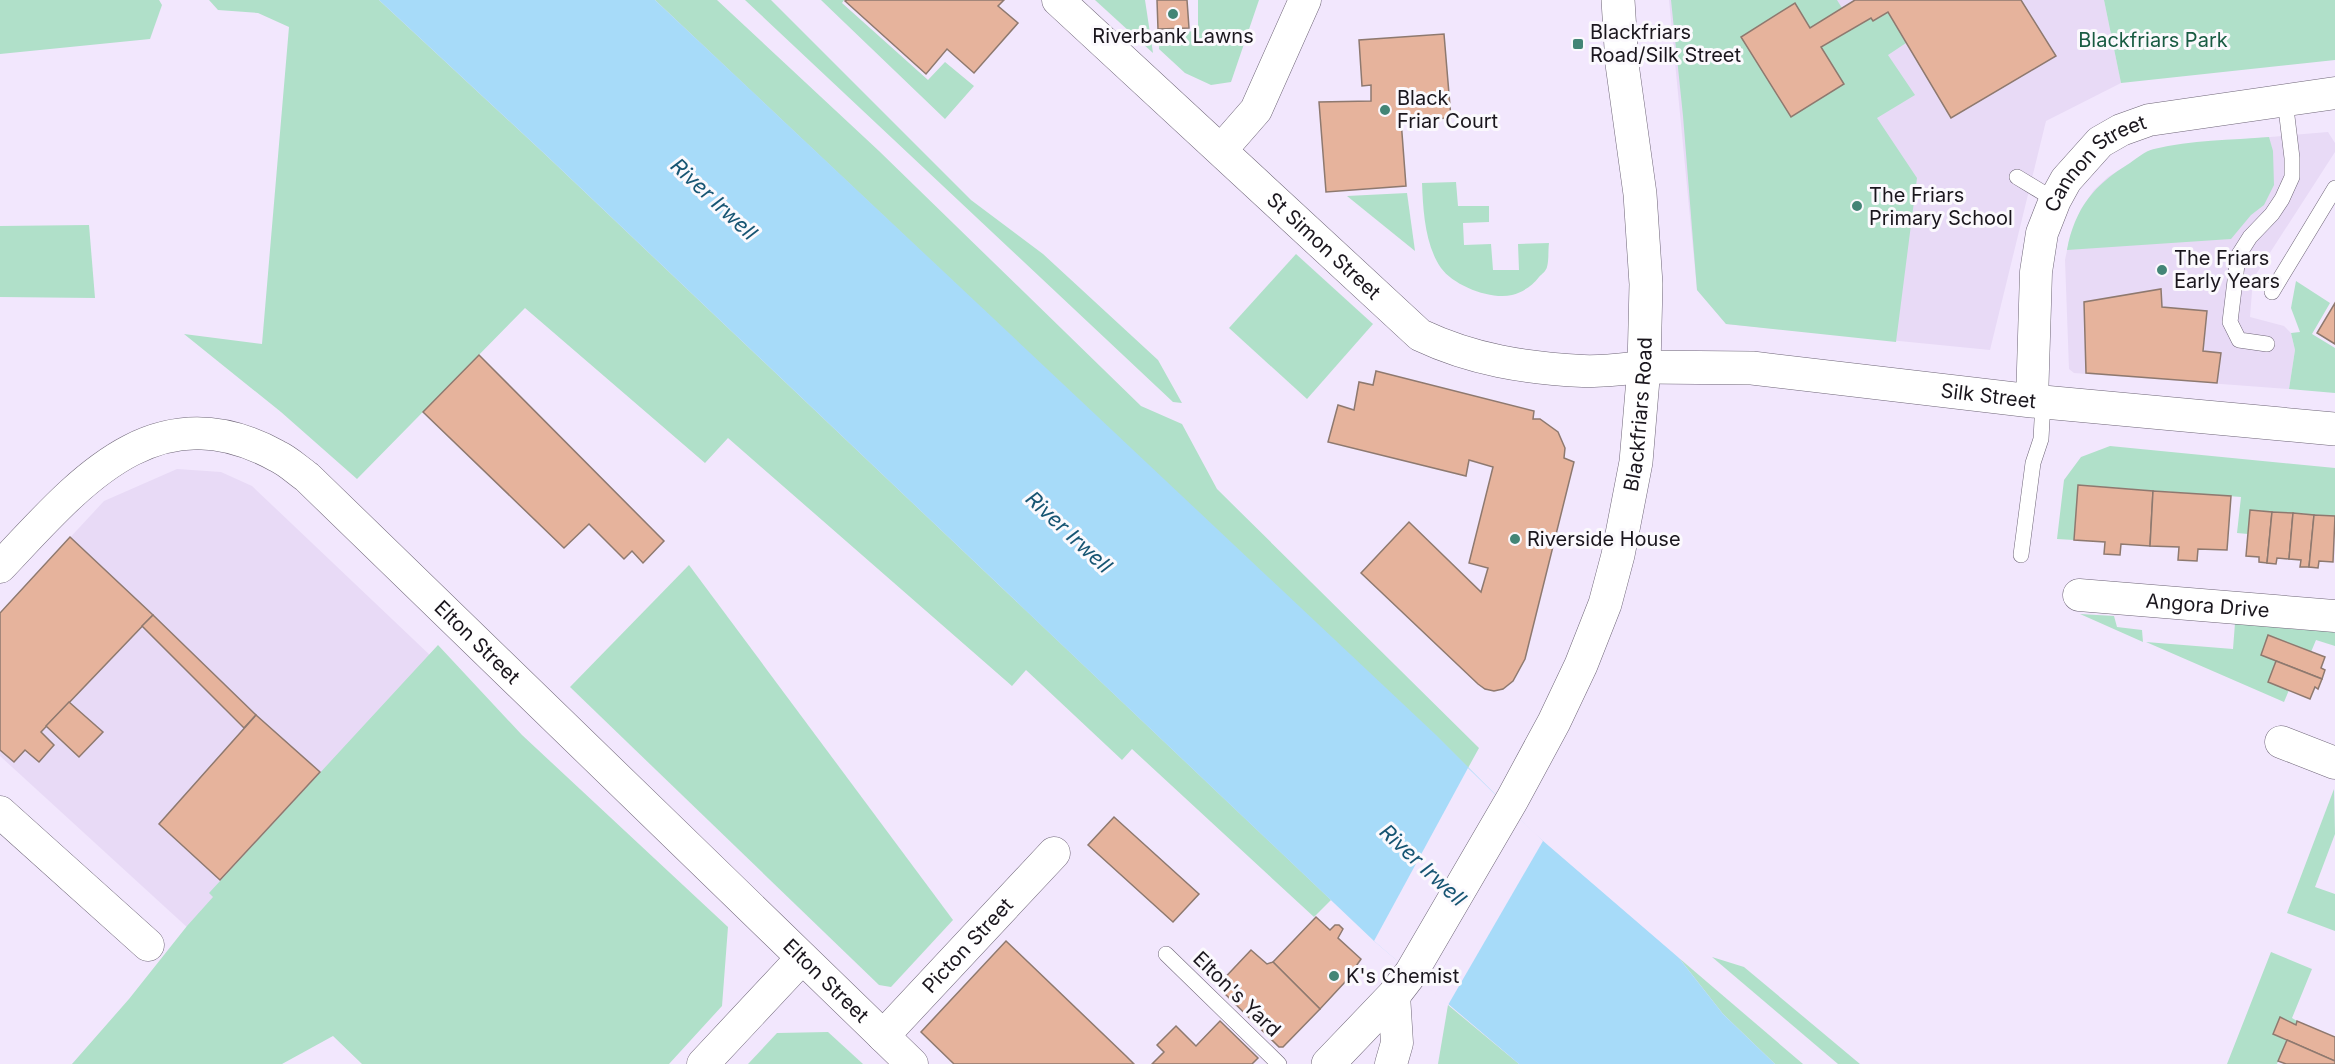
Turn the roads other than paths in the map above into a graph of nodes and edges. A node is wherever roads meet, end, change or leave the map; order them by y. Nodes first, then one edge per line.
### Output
1 (1058, 0) edge
2 (1305, 0) edge
3 (1618, 0) edge
4 (2335, 93) edge
5 (2285, 100) junction
6 (1222, 149) junction
7 (2017, 177) dead end
8 (2335, 188) edge
9 (2055, 200) junction
10 (2272, 292) dead end
11 (2266, 344) dead end
12 (1644, 367) junction
13 (2038, 401) junction
14 (2335, 429) edge
15 (2021, 555) dead end
16 (0, 567) edge
17 (2079, 596) dead end
18 (2335, 616) edge
19 (2282, 742) dead end
20 (2335, 761) edge
21 (0, 812) edge
22 (1054, 853) dead end
23 (148, 945) dead end
24 (1166, 954) dead end
25 (802, 958) junction
26 (1402, 984) junction
27 (883, 1036) junction
28 (703, 1064) edge
29 (912, 1064) edge
30 (1279, 1064) edge
31 (1328, 1064) edge
32 (1391, 1064) edge

1 - 6 street, St Simon Street
2 - 6 street
3 - 12 main road, Blackfriars Road
4 - 5 street, Cannon Street
5 - 9 street, Cannon Street
5 - 11 lane
6 - 12 street, St Simon Street
7 - 9 lane
8 - 10 lane
9 - 13 street, Cannon Street
12 - 13 main road, Silk Street
12 - 26 main road, Blackfriars Road
13 - 14 main road, Silk Street
13 - 15 lane
16 - 25 street, Elton Street
17 - 18 street, Angora Drive
19 - 20 street
21 - 23 street
22 - 27 street, Picton Street
24 - 30 lane, Elton's Yard
25 - 27 street, Elton Street
25 - 28 street
26 - 31 main road, Blackfriars Road
26 - 32 street
27 - 29 street, Elton Street

